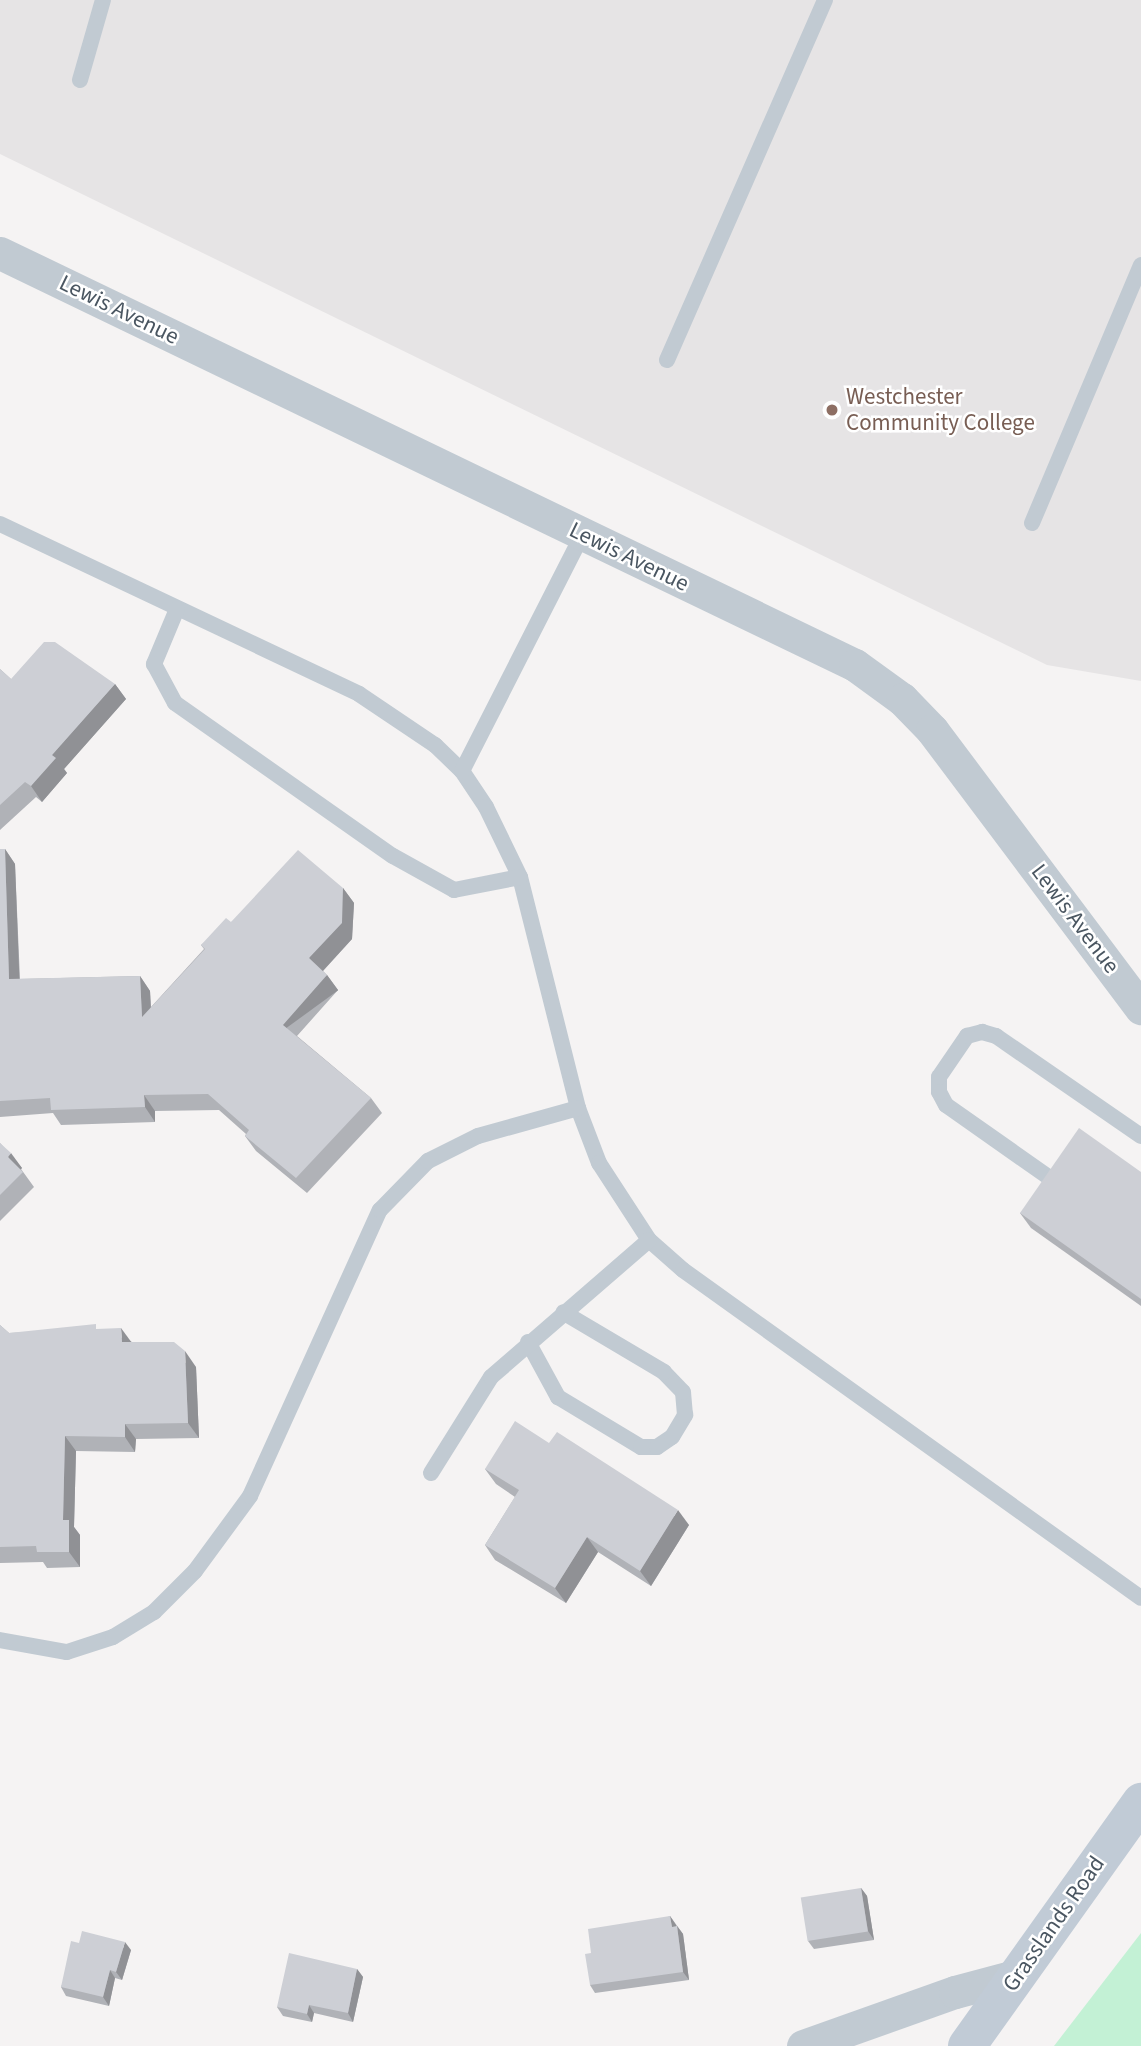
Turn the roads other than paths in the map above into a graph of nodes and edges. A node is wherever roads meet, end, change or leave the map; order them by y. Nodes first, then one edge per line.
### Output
1 (103, 0) edge
2 (825, 0) edge
3 (80, 80) dead end
4 (0, 253) edge
5 (1141, 265) edge
6 (667, 360) dead end
7 (1032, 523) dead end
8 (0, 524) edge
9 (583, 534) junction
10 (177, 609) junction
11 (462, 771) junction
12 (520, 877) junction
13 (1141, 1008) edge
14 (578, 1108) junction
15 (1141, 1136) edge
16 (1047, 1176) edge
17 (649, 1240) junction
18 (564, 1312) junction
19 (528, 1342) junction
20 (431, 1473) dead end
21 (1141, 1598) edge
22 (0, 1640) edge
23 (1141, 1802) edge
24 (1018, 1975) junction
25 (803, 2046) edge
26 (967, 2046) edge

1 - 3 lane
2 - 6 lane
4 - 9 street, Lewis Avenue
5 - 7 lane
8 - 10 lane
9 - 11 lane
9 - 13 street, Lewis Avenue
10 - 11 lane
10 - 12 lane
11 - 12 lane
12 - 14 lane
14 - 17 lane
14 - 22 lane
15 - 16 lane
17 - 18 lane
17 - 21 lane
18 - 19 lane
18 - 19 lane
19 - 20 lane
23 - 24 main road, Grasslands Road
24 - 25 street
24 - 26 main road, Grasslands Road

